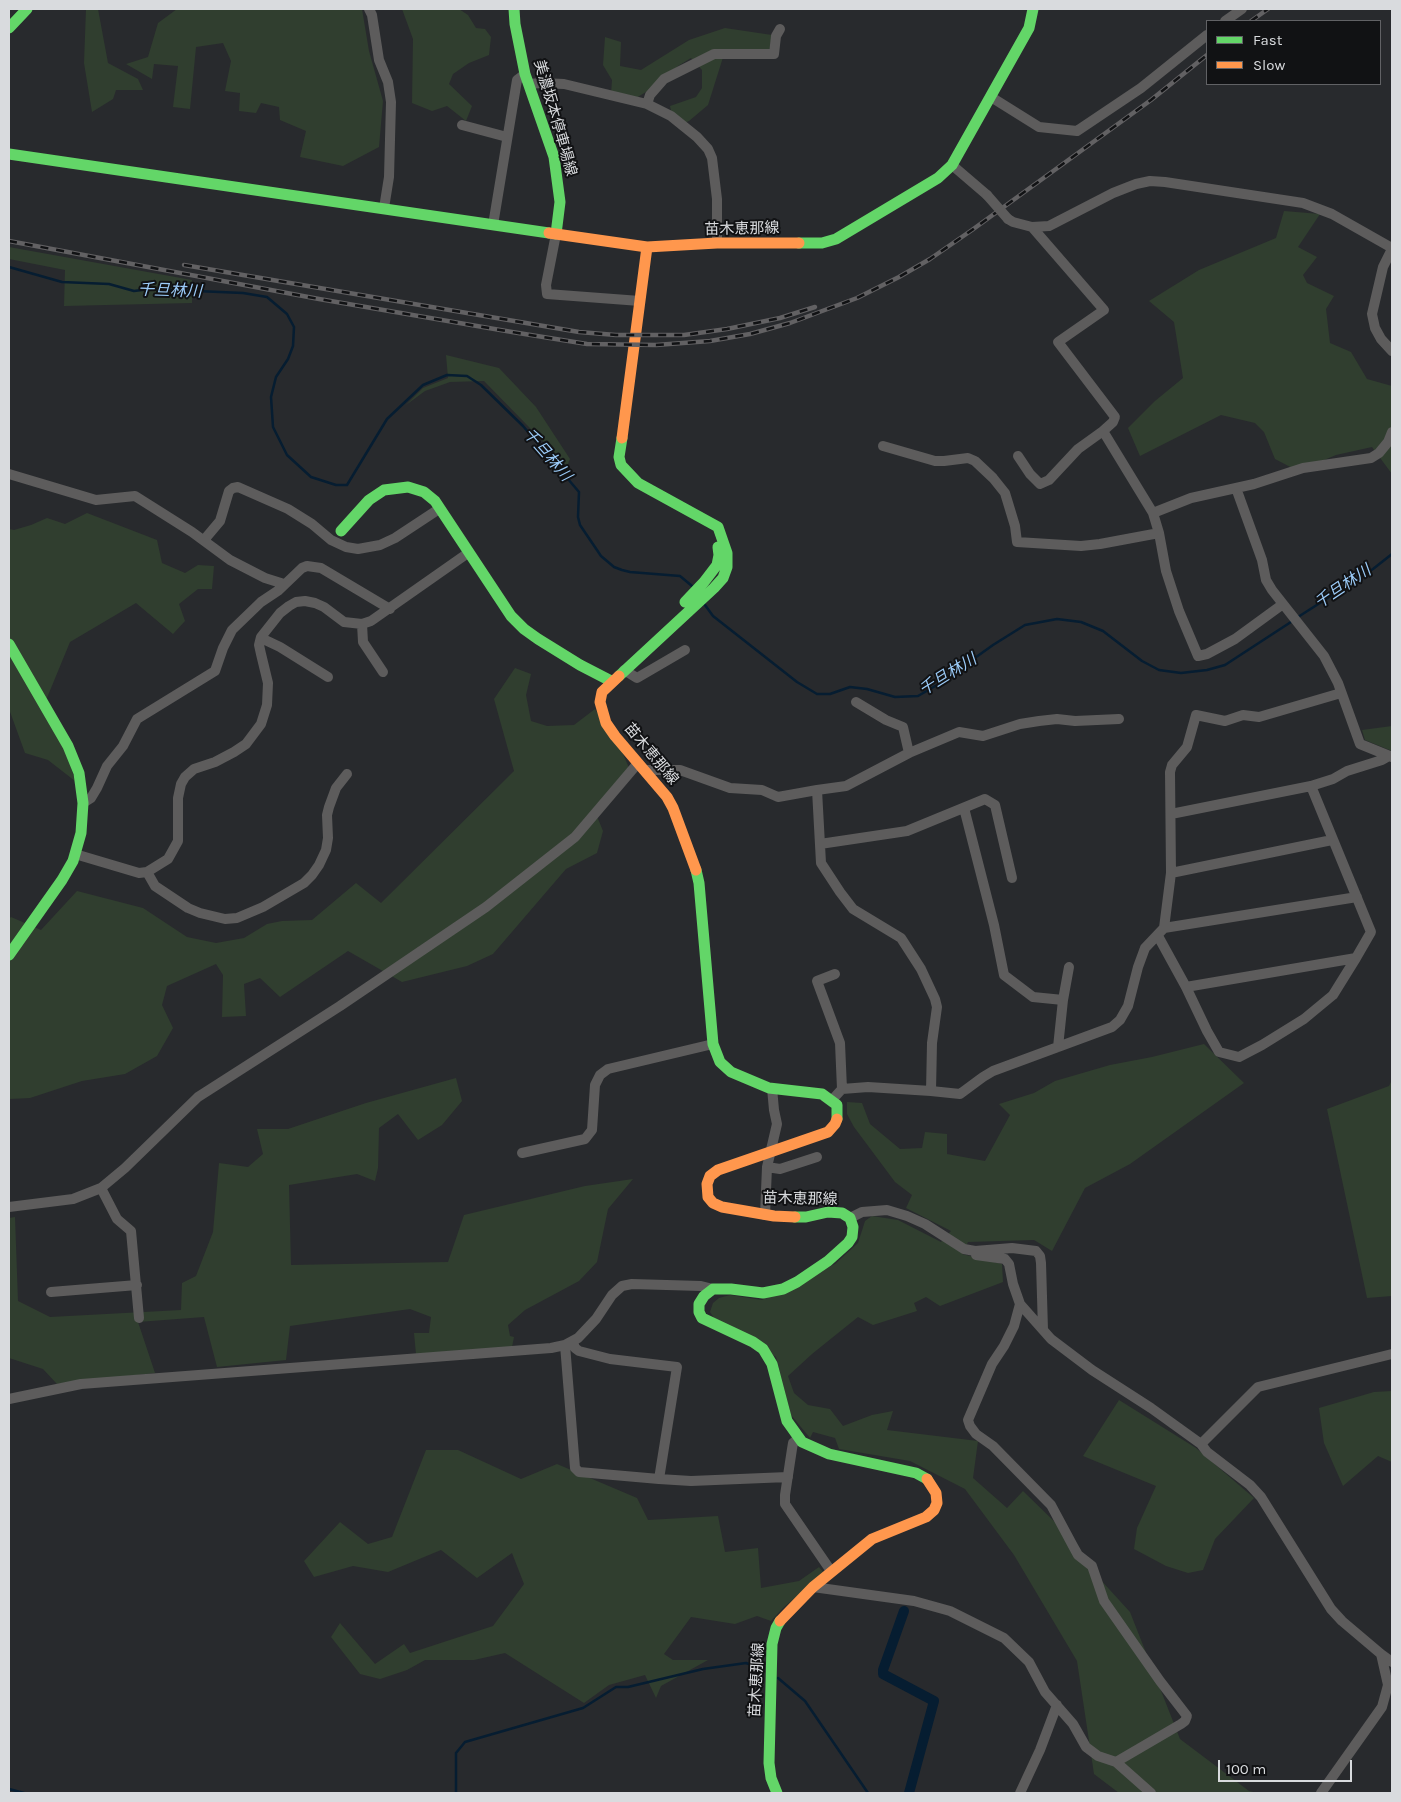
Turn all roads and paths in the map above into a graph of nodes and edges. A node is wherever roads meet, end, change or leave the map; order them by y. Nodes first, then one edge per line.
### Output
1 (27, 9) edge
2 (369, 9) edge
3 (514, 9) edge
4 (1034, 9) edge
5 (1242, 9) edge
6 (1227, 20) edge
7 (9, 28) edge
8 (780, 29) dead end
9 (1206, 36) edge
10 (527, 79) junction
11 (990, 97) junction
12 (648, 104) junction
13 (462, 125) dead end
14 (508, 137) junction
15 (9, 154) edge
16 (952, 165) junction
17 (384, 208) junction
18 (493, 225) junction
19 (1032, 227) junction
20 (556, 234) junction
21 (717, 243) junction
22 (648, 246) junction
23 (1392, 249) edge
24 (640, 301) junction
25 (1392, 351) edge
26 (1103, 431) junction
27 (1392, 432) edge
28 (882, 446) dead end
29 (1018, 456) dead end
30 (9, 474) edge
31 (1236, 488) junction
32 (440, 509) junction
33 (1153, 513) junction
34 (342, 531) dead end
35 (1159, 533) junction
36 (204, 540) junction
37 (468, 553) junction
38 (284, 584) junction
39 (1285, 607) junction
40 (390, 609) junction
41 (679, 614) junction
42 (362, 624) junction
43 (261, 638) junction
44 (9, 644) edge
45 (685, 650) dead end
46 (624, 670) junction
47 (383, 672) dead end
48 (328, 676) dead end
49 (611, 681) junction
50 (1341, 693) junction
51 (856, 702) dead end
52 (1119, 719) dead end
53 (909, 753) junction
54 (1391, 756) edge
55 (641, 766) junction
56 (347, 774) dead end
57 (1311, 786) junction
58 (817, 790) junction
59 (83, 803) junction
60 (964, 808) junction
61 (1172, 814) junction
62 (1332, 840) junction
63 (820, 844) junction
64 (75, 854) junction
65 (147, 872) junction
66 (1170, 873) junction
67 (1012, 878) dead end
68 (1357, 897) junction
69 (1161, 932) junction
70 (9, 955) edge
71 (1356, 958) junction
72 (1069, 967) dead end
73 (835, 974) dead end
74 (1186, 987) junction
75 (1063, 1000) junction
76 (714, 1044) junction
77 (1058, 1047) junction
78 (772, 1088) junction
79 (842, 1090) junction
80 (931, 1091) junction
81 (832, 1100) junction
82 (522, 1153) dead end
83 (769, 1153) junction
84 (817, 1157) dead end
85 (766, 1167) junction
86 (101, 1188) junction
87 (9, 1208) edge
88 (765, 1215) junction
89 (850, 1218) junction
90 (964, 1249) junction
91 (137, 1285) junction
92 (713, 1289) junction
93 (51, 1292) dead end
94 (1020, 1304) junction
95 (139, 1318) dead end
96 (1043, 1330) junction
97 (569, 1344) junction
98 (1392, 1354) edge
99 (9, 1399) edge
100 (798, 1439) junction
101 (1201, 1444) junction
102 (788, 1477) junction
103 (659, 1479) junction
104 (831, 1572) junction
105 (813, 1587) junction
106 (1381, 1654) junction
107 (1392, 1662) edge
108 (1057, 1705) junction
109 (1116, 1762) junction
110 (777, 1793) edge
111 (1020, 1793) edge
112 (1150, 1793) edge
113 (1321, 1793) edge

1 - 7 main road
2 - 17 street
3 - 10 main road, 美濃坂本停車場線
4 - 11 main road, 苗木恵那線
5 - 6 street
8 - 12 street
9 - 11 street
10 - 12 street
10 - 14 street
10 - 20 main road, 美濃坂本停車場線
11 - 16 main road, 苗木恵那線
12 - 21 street
13 - 14 street
14 - 18 street
15 - 17 main road
16 - 19 street, bridge
16 - 21 main road, 苗木恵那線
17 - 18 main road
18 - 20 main road
19 - 23 street
19 - 26 street
20 - 22 main road
20 - 24 street
21 - 22 main road, 苗木恵那線
22 - 24 main road, 苗木恵那線
23 - 25 street
24 - 41 main road, 苗木恵那線
26 - 29 street
26 - 33 street
27 - 31 street
28 - 35 street
30 - 36 street
31 - 33 street
31 - 39 street
32 - 34 main road
32 - 36 street
32 - 37 main road
33 - 35 street
35 - 39 street
36 - 38 street
37 - 40 street
37 - 49 main road
38 - 40 street
38 - 59 street
39 - 50 street
40 - 42 street
41 - 46 main road, 苗木恵那線
41 - 49 main road, 苗木恵那線
42 - 43 street
42 - 47 street
43 - 48 street
43 - 65 street
44 - 59 main road
45 - 46 street
46 - 49 main road, 苗木恵那線
49 - 55 main road, 苗木恵那線
50 - 54 street
50 - 61 street
51 - 53 street
52 - 53 street
53 - 58 street
54 - 57 street
55 - 58 street
55 - 76 main road, 苗木恵那線
55 - 86 street
56 - 65 street
57 - 61 street
57 - 62 street
58 - 63 street
59 - 64 main road
60 - 63 street
60 - 67 street
60 - 75 street
61 - 66 street
62 - 66 street
62 - 68 street
63 - 80 street
64 - 65 street
64 - 70 main road
66 - 69 street
68 - 69 street
68 - 71 street
69 - 74 street
69 - 77 street
71 - 74 street
71 - 74 street
72 - 75 street
73 - 79 street
75 - 77 street
76 - 78 main road, 苗木恵那線
76 - 82 street
77 - 80 street
78 - 81 main road, 苗木恵那線
78 - 83 street
79 - 80 street
79 - 81 street
81 - 83 main road, 苗木恵那線
83 - 85 street
83 - 88 main road, 苗木恵那線
84 - 85 street
85 - 88 street
86 - 87 street
86 - 91 street
88 - 89 main road, 苗木恵那線
89 - 90 street
89 - 92 main road, 苗木恵那線
90 - 94 street
90 - 96 street
91 - 93 street
91 - 95 street
92 - 97 street
92 - 100 main road
94 - 96 street
94 - 109 street
96 - 101 street
97 - 99 street
97 - 103 street
97 - 103 street
98 - 101 street
100 - 102 street
100 - 104 main road, 苗木恵那線
101 - 106 street
102 - 103 street
102 - 104 street
104 - 105 main road, 苗木恵那線
105 - 108 street
105 - 110 main road, 苗木恵那線
106 - 107 street
106 - 113 street
108 - 109 street
108 - 111 street
109 - 112 street

